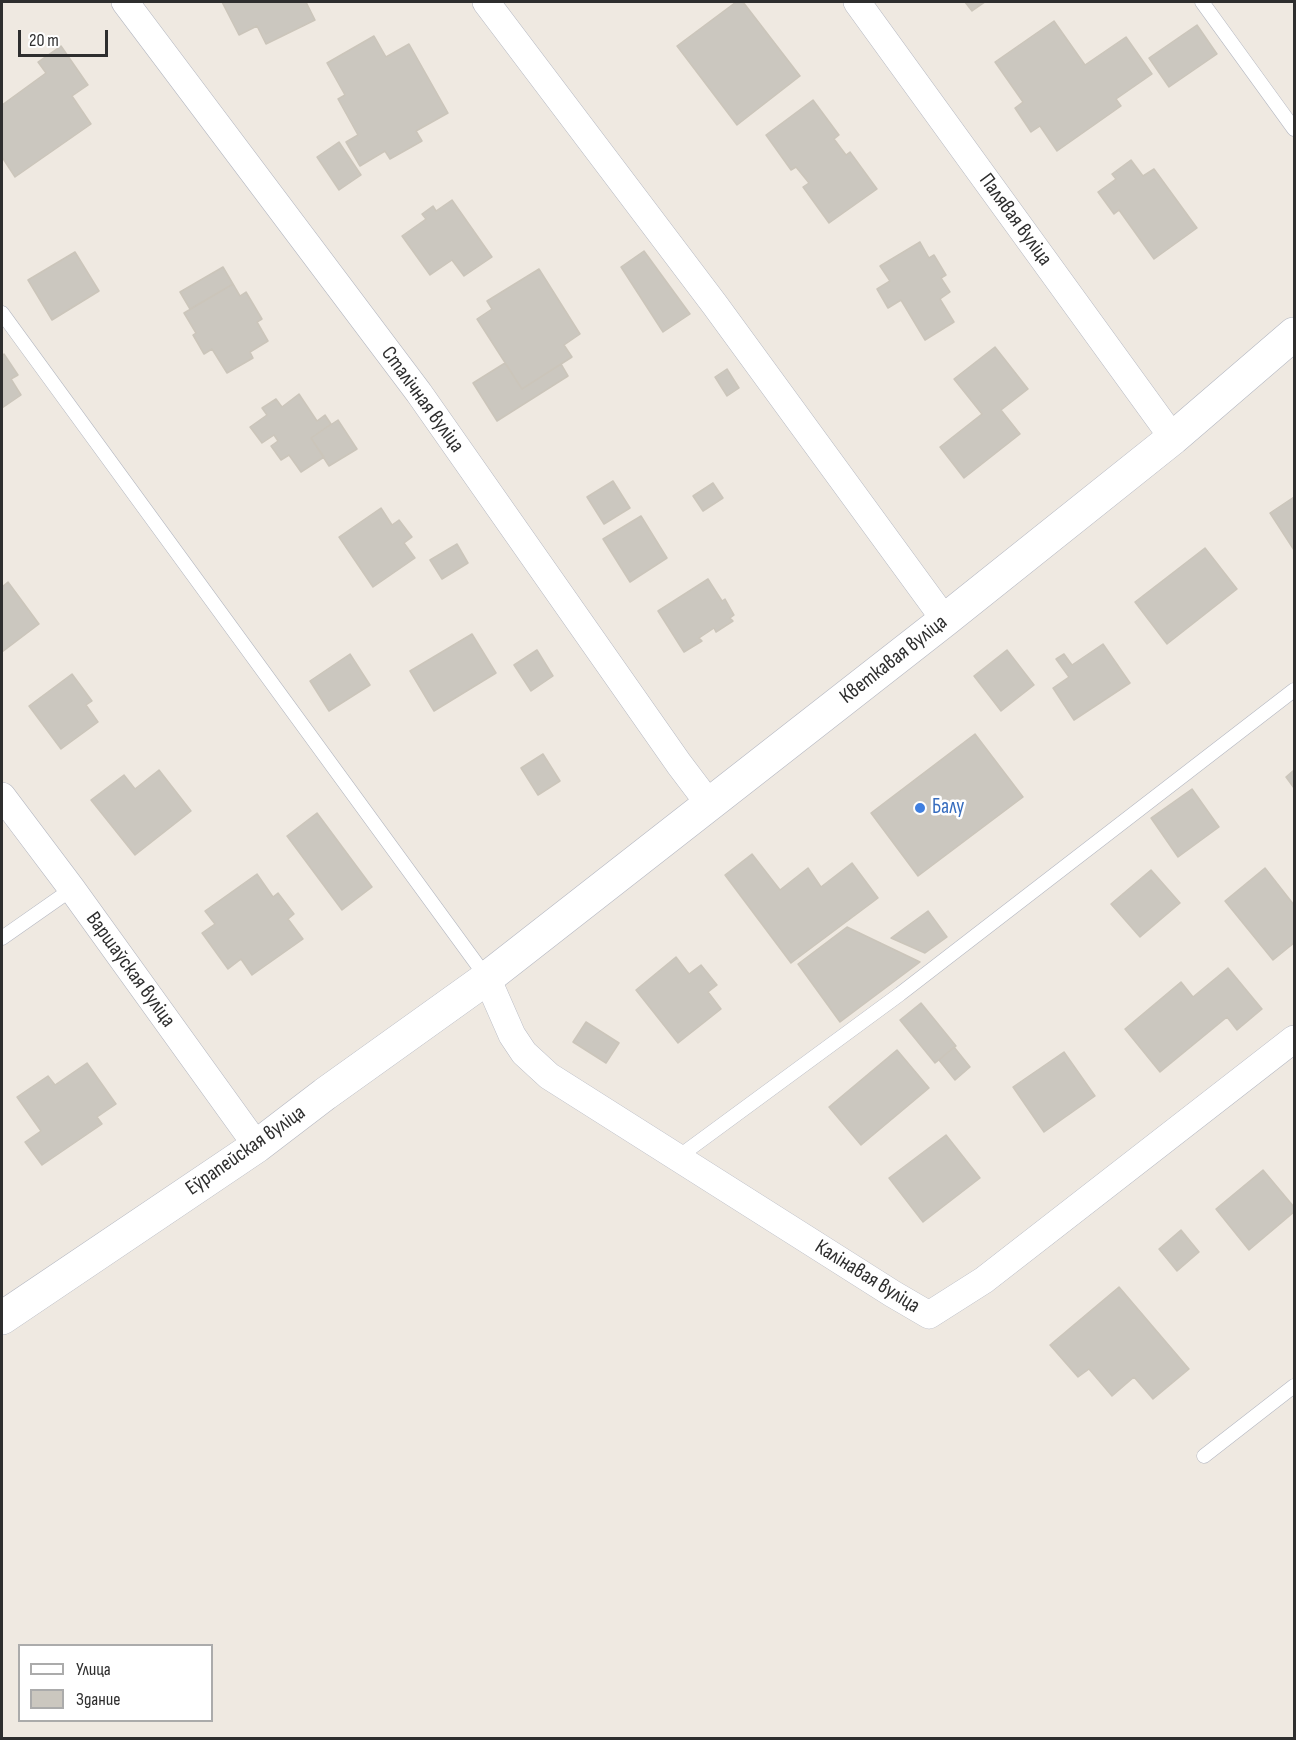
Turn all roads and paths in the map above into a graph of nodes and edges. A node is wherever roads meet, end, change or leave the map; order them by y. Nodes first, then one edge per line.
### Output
1 (125, 2) edge
2 (486, 2) edge
3 (857, 2) edge
4 (1202, 2) edge
5 (1294, 129) edge
6 (2, 313) edge
7 (1294, 334) edge
8 (1173, 438) junction
9 (945, 620) junction
10 (1294, 690) edge
11 (2, 796) edge
12 (710, 805) junction
13 (72, 889) junction
14 (2, 938) edge
15 (487, 978) junction
16 (1294, 1039) edge
17 (257, 1146) junction
18 (677, 1158) junction
19 (2, 1318) edge
20 (1294, 1386) edge
21 (1204, 1456) dead end

1 - 12 street, Сталічная вуліца
2 - 9 street
3 - 8 street, Палявая вуліца
4 - 5 lane
6 - 15 lane
7 - 8 street, Кветкавая вуліца
8 - 9 street, Кветкавая вуліца
9 - 12 street, Кветкавая вуліца
10 - 18 lane
11 - 13 street, Варшаўская вуліца
12 - 15 street, Кветкавая вуліца
13 - 14 lane
13 - 17 street, Варшаўская вуліца
15 - 17 street, Еўрапейская вуліца
15 - 18 street, Калінавая вуліца
16 - 18 street, Калінавая вуліца
17 - 19 street, Еўрапейская вуліца
20 - 21 lane

